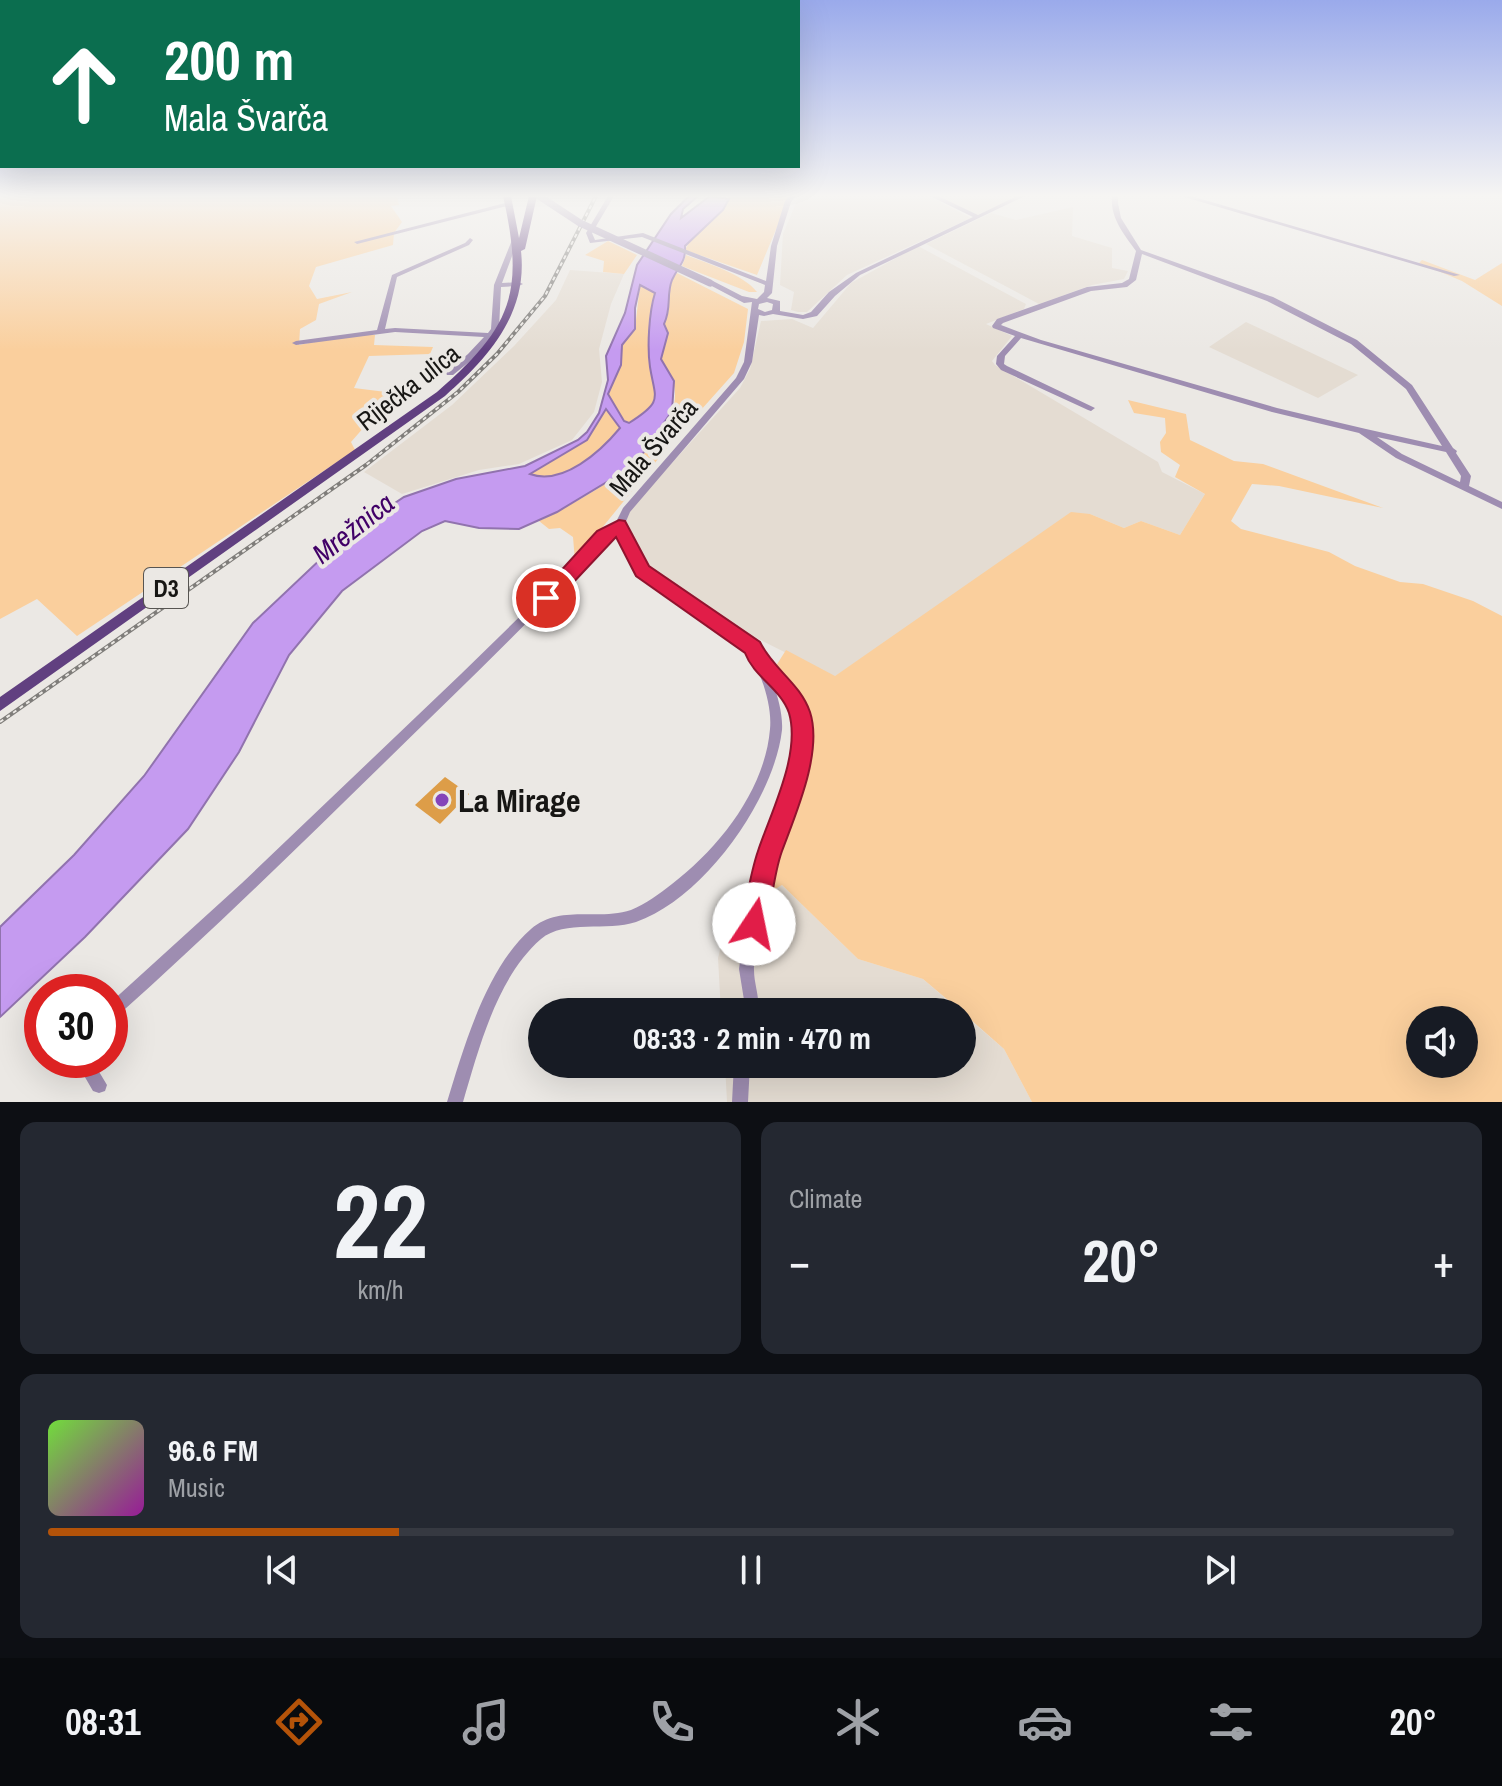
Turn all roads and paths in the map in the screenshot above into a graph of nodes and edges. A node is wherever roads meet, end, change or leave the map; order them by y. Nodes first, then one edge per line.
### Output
1 (459, 247) edge
2 (512, 247) edge
3 (518, 247) edge
4 (521, 247) edge
5 (633, 247) edge
6 (675, 247) edge
7 (774, 247) edge
8 (914, 247) edge
9 (1137, 247) edge
10 (1357, 247) edge
11 (1139, 251) junction
12 (519, 256) junction
13 (770, 272) junction
14 (1456, 275) dead end
15 (748, 278) junction
16 (519, 284) junction
17 (498, 285) junction
18 (768, 287) junction
19 (739, 297) junction
20 (756, 306) junction
21 (774, 308) junction
22 (756, 324) junction
23 (381, 331) junction
24 (489, 335) junction
25 (1019, 336) junction
26 (296, 343) dead end
27 (450, 373) dead end
28 (1091, 408) dead end
29 (1362, 431) junction
30 (1453, 451) junction
31 (1464, 487) junction
32 (1502, 506) edge
33 (619, 526) junction
34 (757, 659) junction
35 (0, 705) edge
36 (128, 997) edge
37 (749, 998) edge
38 (95, 1078) edge
39 (741, 1078) edge
40 (99, 1085) dead end
41 (455, 1102) edge
42 (740, 1102) edge

1 - 23 street
2 - 17 street, Riječka ulica
3 - 12 main road, Riječka ulica / D3
4 - 12 main road, Riječka ulica / D3
5 - 19 street, bridge
6 - 15 street
7 - 13 street
8 - 21 street
9 - 11 street
10 - 14 street
11 - 25 street
11 - 30 street
12 - 16 main road, Riječka ulica / D3
13 - 15 street
13 - 18 street
15 - 18 street
16 - 17 street
16 - 35 main road, Riječka ulica / D3
17 - 24 street, Riječka ulica
18 - 19 street
18 - 20 street
18 - 21 street
19 - 20 street
20 - 21 street
20 - 21 street
20 - 22 street, Mala Švarča
21 - 22 street
22 - 33 street, Mala Švarča
23 - 24 street
23 - 26 street
24 - 27 street, Riječka ulica
25 - 28 street
25 - 29 street
29 - 30 street
29 - 31 street
30 - 31 street
31 - 32 street
33 - 34 street, Mala Švarča
33 - 36 street
34 - 37 street
34 - 41 street, Mala Švarča
38 - 40 street
39 - 42 street

